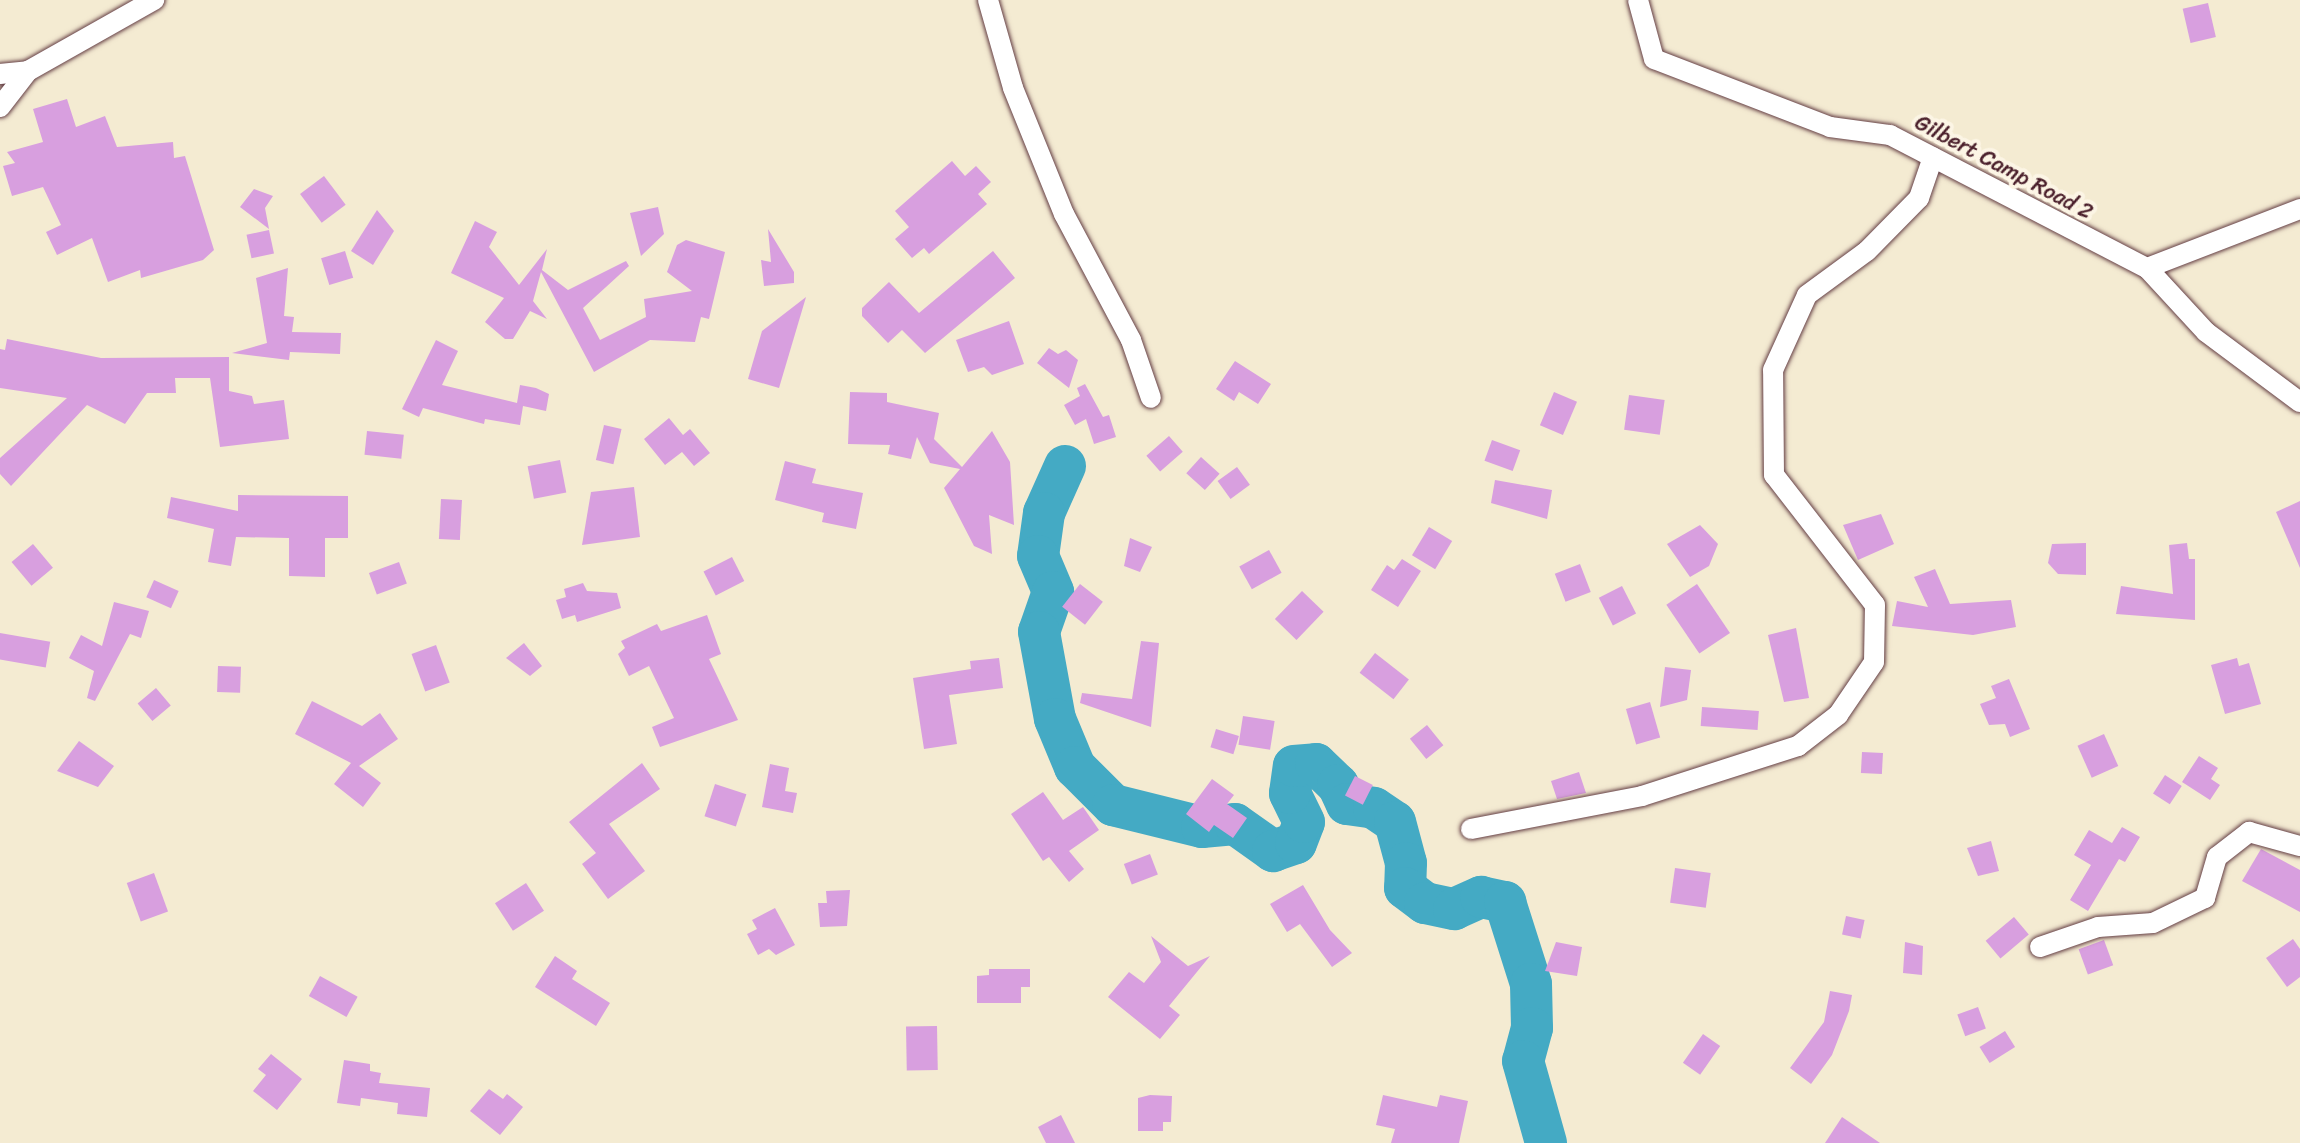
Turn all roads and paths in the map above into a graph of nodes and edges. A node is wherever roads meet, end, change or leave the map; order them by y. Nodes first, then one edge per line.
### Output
1 (154, 0) edge
2 (988, 0) edge
3 (1638, 0) edge
4 (28, 71) junction
5 (0, 74) edge
6 (0, 107) edge
7 (1933, 157) junction
8 (2300, 209) edge
9 (2147, 268) junction
10 (1151, 398) dead end
11 (2300, 402) edge
12 (1471, 829) dead end
13 (2300, 846) edge
14 (2040, 947) dead end

1 - 4 street
2 - 10 street
3 - 7 street, Gilbert Camp Road 2
4 - 5 street
4 - 6 street
7 - 9 street, Gilbert Camp Road 2
7 - 12 street
8 - 9 street
9 - 11 street, Gilbert Camp Road 2
13 - 14 street

